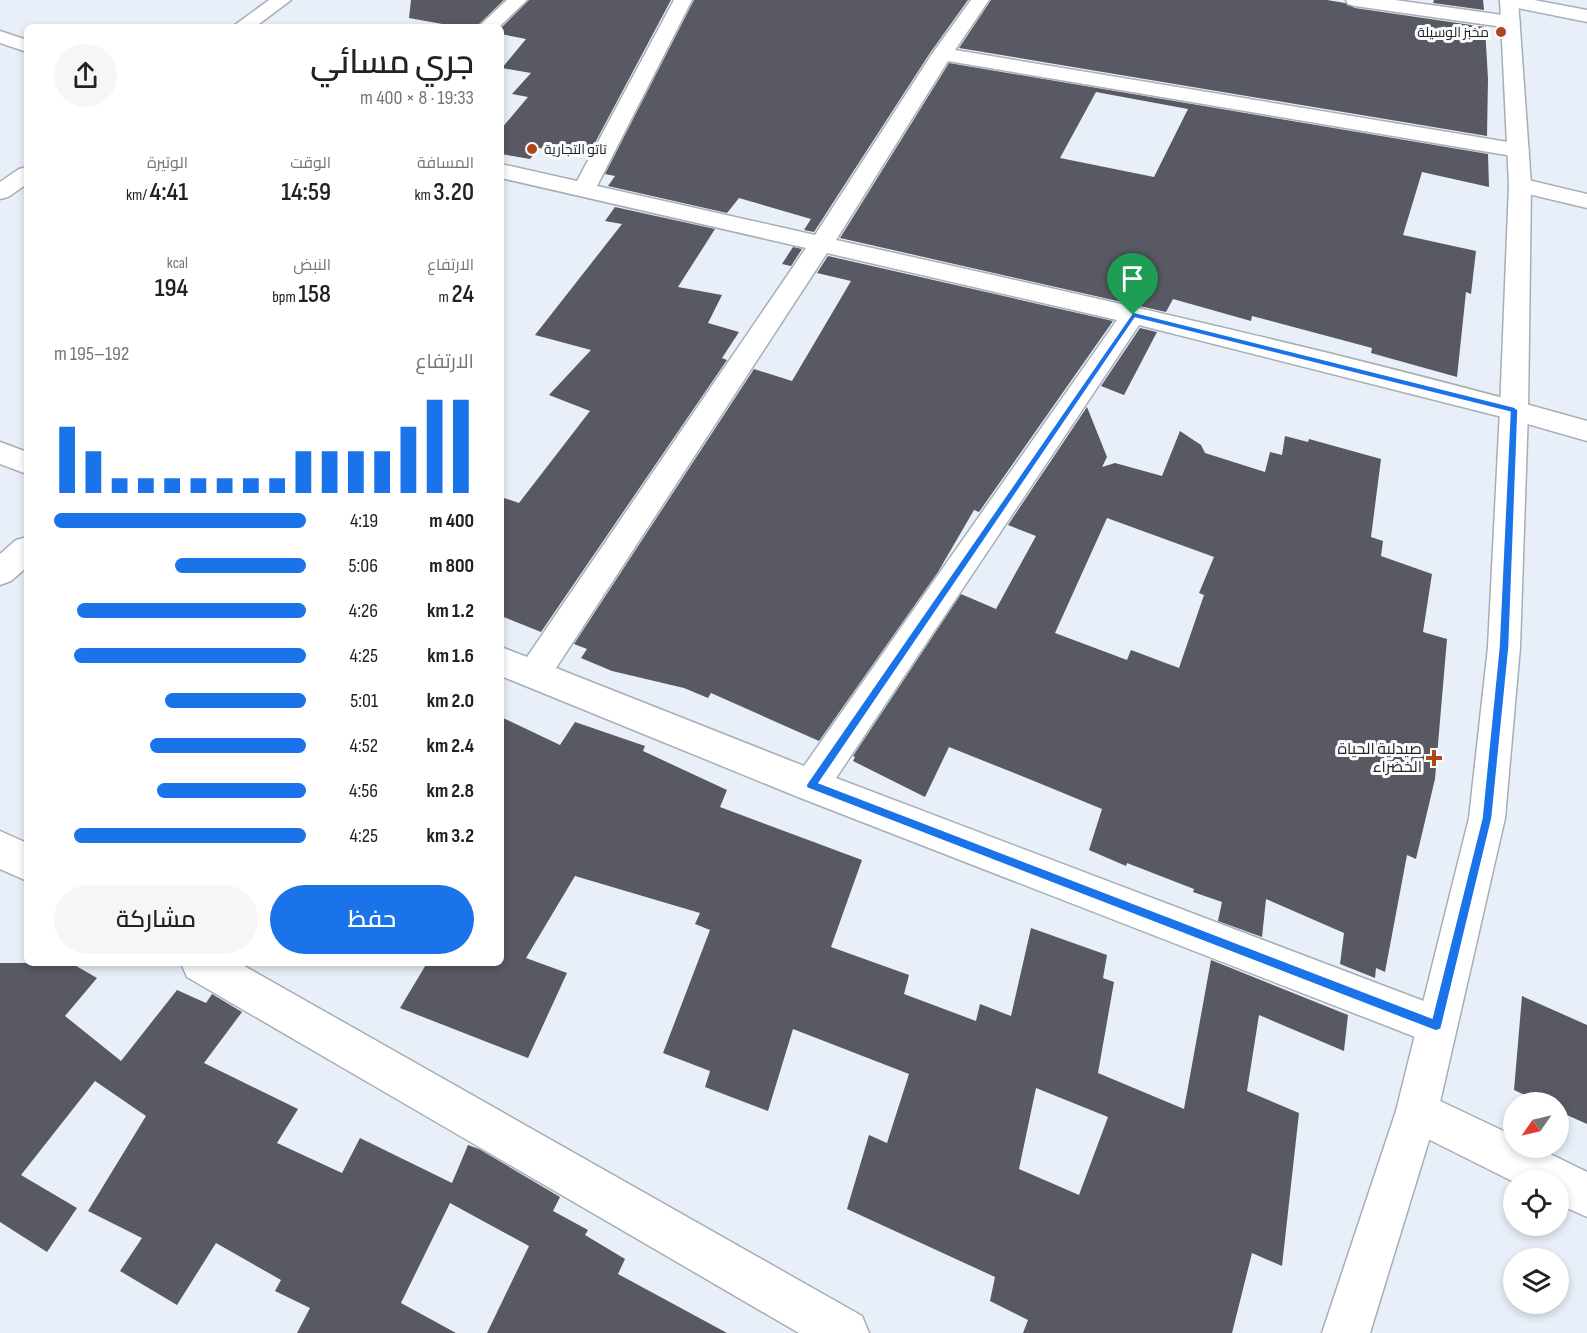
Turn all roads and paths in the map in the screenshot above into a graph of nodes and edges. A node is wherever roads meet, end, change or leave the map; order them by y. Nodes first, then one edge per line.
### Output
1 (282, 0) edge
2 (518, 0) edge
3 (683, 0) edge
4 (980, 0) edge
5 (1355, 0) edge
6 (1510, 8) edge
7 (1587, 16) edge
8 (246, 24) edge
9 (491, 24) edge
10 (0, 38) edge
11 (24, 45) edge
12 (942, 54) junction
13 (1518, 150) junction
14 (504, 172) edge
15 (24, 176) edge
16 (1520, 185) junction
17 (583, 191) junction
18 (0, 192) edge
19 (1587, 201) edge
20 (821, 244) junction
21 (1133, 315) junction
22 (1514, 410) junction
23 (1587, 431) edge
24 (0, 453) edge
25 (24, 462) edge
26 (24, 552) edge
27 (0, 572) edge
28 (517, 668) edge
29 (811, 785) junction
30 (206, 966) edge
31 (1436, 1025) junction
32 (1417, 1111) junction
33 (1536, 1170) edge
34 (1569, 1186) edge
35 (1587, 1195) edge
36 (845, 1333) edge
37 (1346, 1333) edge

1 - 8 street
2 - 9 street
3 - 17 street
4 - 12 street
5 - 6 street
6 - 7 street
6 - 13 street
10 - 11 street
12 - 13 street
12 - 20 street
13 - 16 street
14 - 17 street
15 - 18 street
16 - 19 street
16 - 22 street
17 - 20 street
20 - 21 street
20 - 28 street
21 - 22 street
21 - 29 street
22 - 23 street
22 - 31 street
24 - 25 street
26 - 27 street
28 - 29 street
29 - 31 street
30 - 36 street
31 - 32 street
32 - 33 street
32 - 37 street
34 - 35 street

